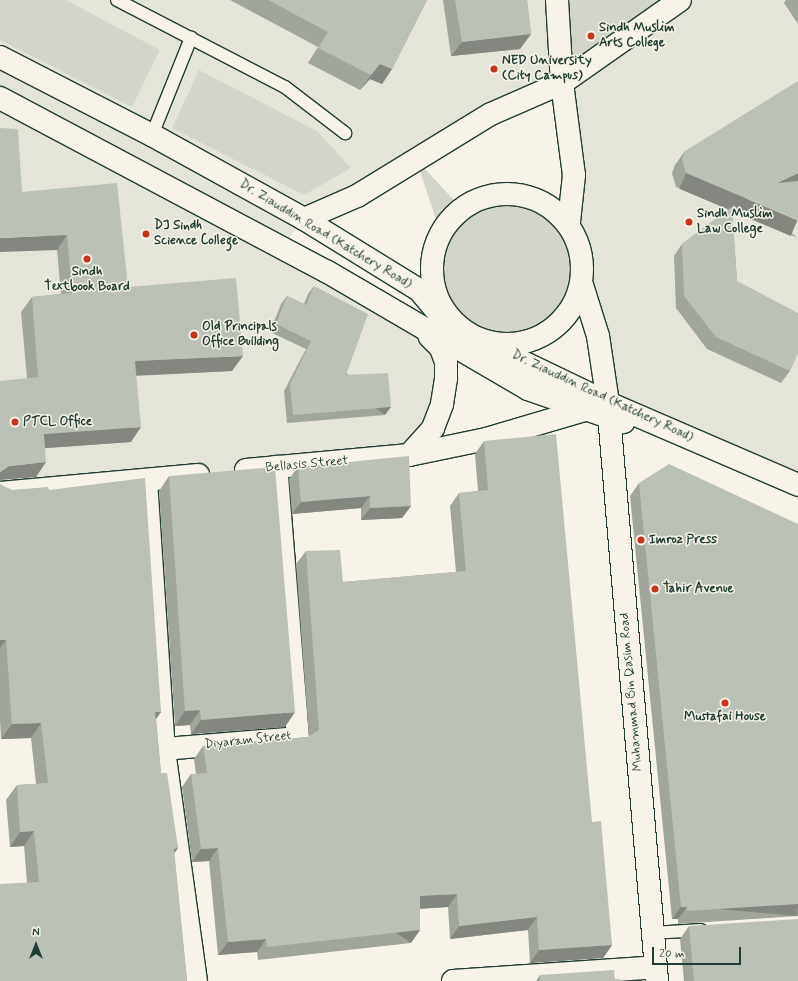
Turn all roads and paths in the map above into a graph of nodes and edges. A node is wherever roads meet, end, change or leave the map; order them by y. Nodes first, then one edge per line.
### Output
1 (117, 0) edge
2 (557, 0) edge
3 (680, 0) edge
4 (191, 38) junction
5 (0, 56) edge
6 (562, 83) junction
7 (0, 98) edge
8 (345, 133) dead end
9 (152, 135) junction
10 (304, 219) junction
11 (569, 222) junction
12 (582, 285) junction
13 (437, 302) junction
14 (447, 323) junction
15 (423, 329) junction
16 (479, 341) junction
17 (459, 351) junction
18 (586, 410) junction
19 (609, 410) junction
20 (409, 455) junction
21 (276, 467) junction
22 (146, 480) junction
23 (798, 485) edge
24 (0, 493) edge
25 (798, 498) edge
26 (164, 749) junction
27 (714, 929) edge
28 (652, 933) junction
29 (656, 974) edge
30 (196, 981) edge
31 (453, 981) edge

1 - 4 lane
2 - 6 main road
3 - 6 main road
4 - 8 lane
4 - 9 lane
5 - 9 main road, Dr. Ziauddin Road (Katchery Road)
6 - 10 main road
6 - 11 main road
7 - 15 main road, Dr. Ziauddin Road (Katchery Road)
9 - 10 main road, Dr. Ziauddin Road (Katchery Road)
10 - 14 main road, Dr. Ziauddin Road (Katchery Road)
11 - 12 main road, Muhammad Bin Qasim Road
11 - 13 main road
12 - 16 main road
12 - 19 main road, Muhammad Bin Qasim Road
13 - 14 main road
13 - 16 main road
14 - 16 main road, Dr. Ziauddin Road (Katchery Road)
14 - 17 main road
15 - 17 main road, Dr. Ziauddin Road (Katchery Road)
15 - 20 main road
16 - 19 main road, Dr. Ziauddin Road (Katchery Road)
17 - 18 main road, Dr. Ziauddin Road (Katchery Road)
18 - 19 main road, Bellasis Street
18 - 20 main road, Bellasis Street
19 - 23 main road, Dr. Ziauddin Road (Katchery Road)
19 - 25 main road, Dr. Ziauddin Road (Katchery Road)
19 - 28 main road, Muhammad Bin Qasim Road
20 - 21 main road, Bellasis Street
21 - 22 main road, Bellasis Street
21 - 26 main road, Diyaram Street
22 - 24 main road, Bellasis Street
22 - 26 main road
26 - 30 main road
27 - 28 lane
28 - 29 main road, Muhammad Bin Qasim Road
29 - 31 main road

